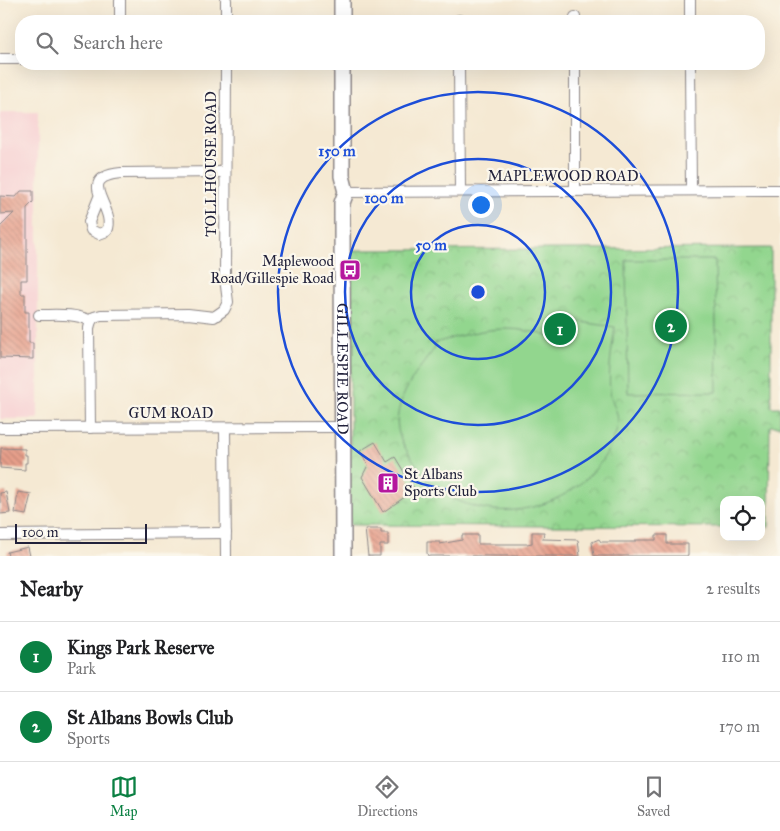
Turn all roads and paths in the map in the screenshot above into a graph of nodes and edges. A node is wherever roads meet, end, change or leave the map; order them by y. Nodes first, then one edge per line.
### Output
1 (120, 0) edge
2 (226, 0) edge
3 (342, 0) edge
4 (690, 0) edge
5 (120, 15) edge
6 (226, 15) edge
7 (342, 15) edge
8 (690, 15) edge
9 (0, 59) edge
10 (15, 59) edge
11 (226, 70) edge
12 (342, 70) edge
13 (459, 70) edge
14 (575, 70) edge
15 (690, 70) edge
16 (225, 172) junction
17 (691, 190) junction
18 (780, 190) edge
19 (460, 191) junction
20 (575, 191) junction
21 (346, 192) junction
22 (99, 197) dead end
23 (39, 315) dead end
24 (91, 321) junction
25 (342, 427) junction
26 (0, 428) edge
27 (90, 428) junction
28 (225, 428) junction
29 (226, 533) junction
30 (0, 534) edge
31 (226, 556) edge
32 (343, 556) edge

1 - 5 street
2 - 6 street
3 - 7 street
4 - 8 street
9 - 10 street
11 - 16 street, TOLLHOUSE ROAD
12 - 21 street, GILLESPIE ROAD
13 - 19 street
14 - 20 street
15 - 17 street
16 - 22 street
16 - 24 street, TOLLHOUSE ROAD
17 - 18 street, MAPLEWOOD ROAD
17 - 20 street, MAPLEWOOD ROAD
19 - 20 street, MAPLEWOOD ROAD
19 - 21 street, MAPLEWOOD ROAD
21 - 25 street, GILLESPIE ROAD
23 - 24 street
24 - 27 street
25 - 28 street, GUM ROAD
25 - 32 street, GILLESPIE ROAD
26 - 27 street, GUM ROAD
27 - 28 street, GUM ROAD
28 - 29 street
29 - 30 street
29 - 31 street

